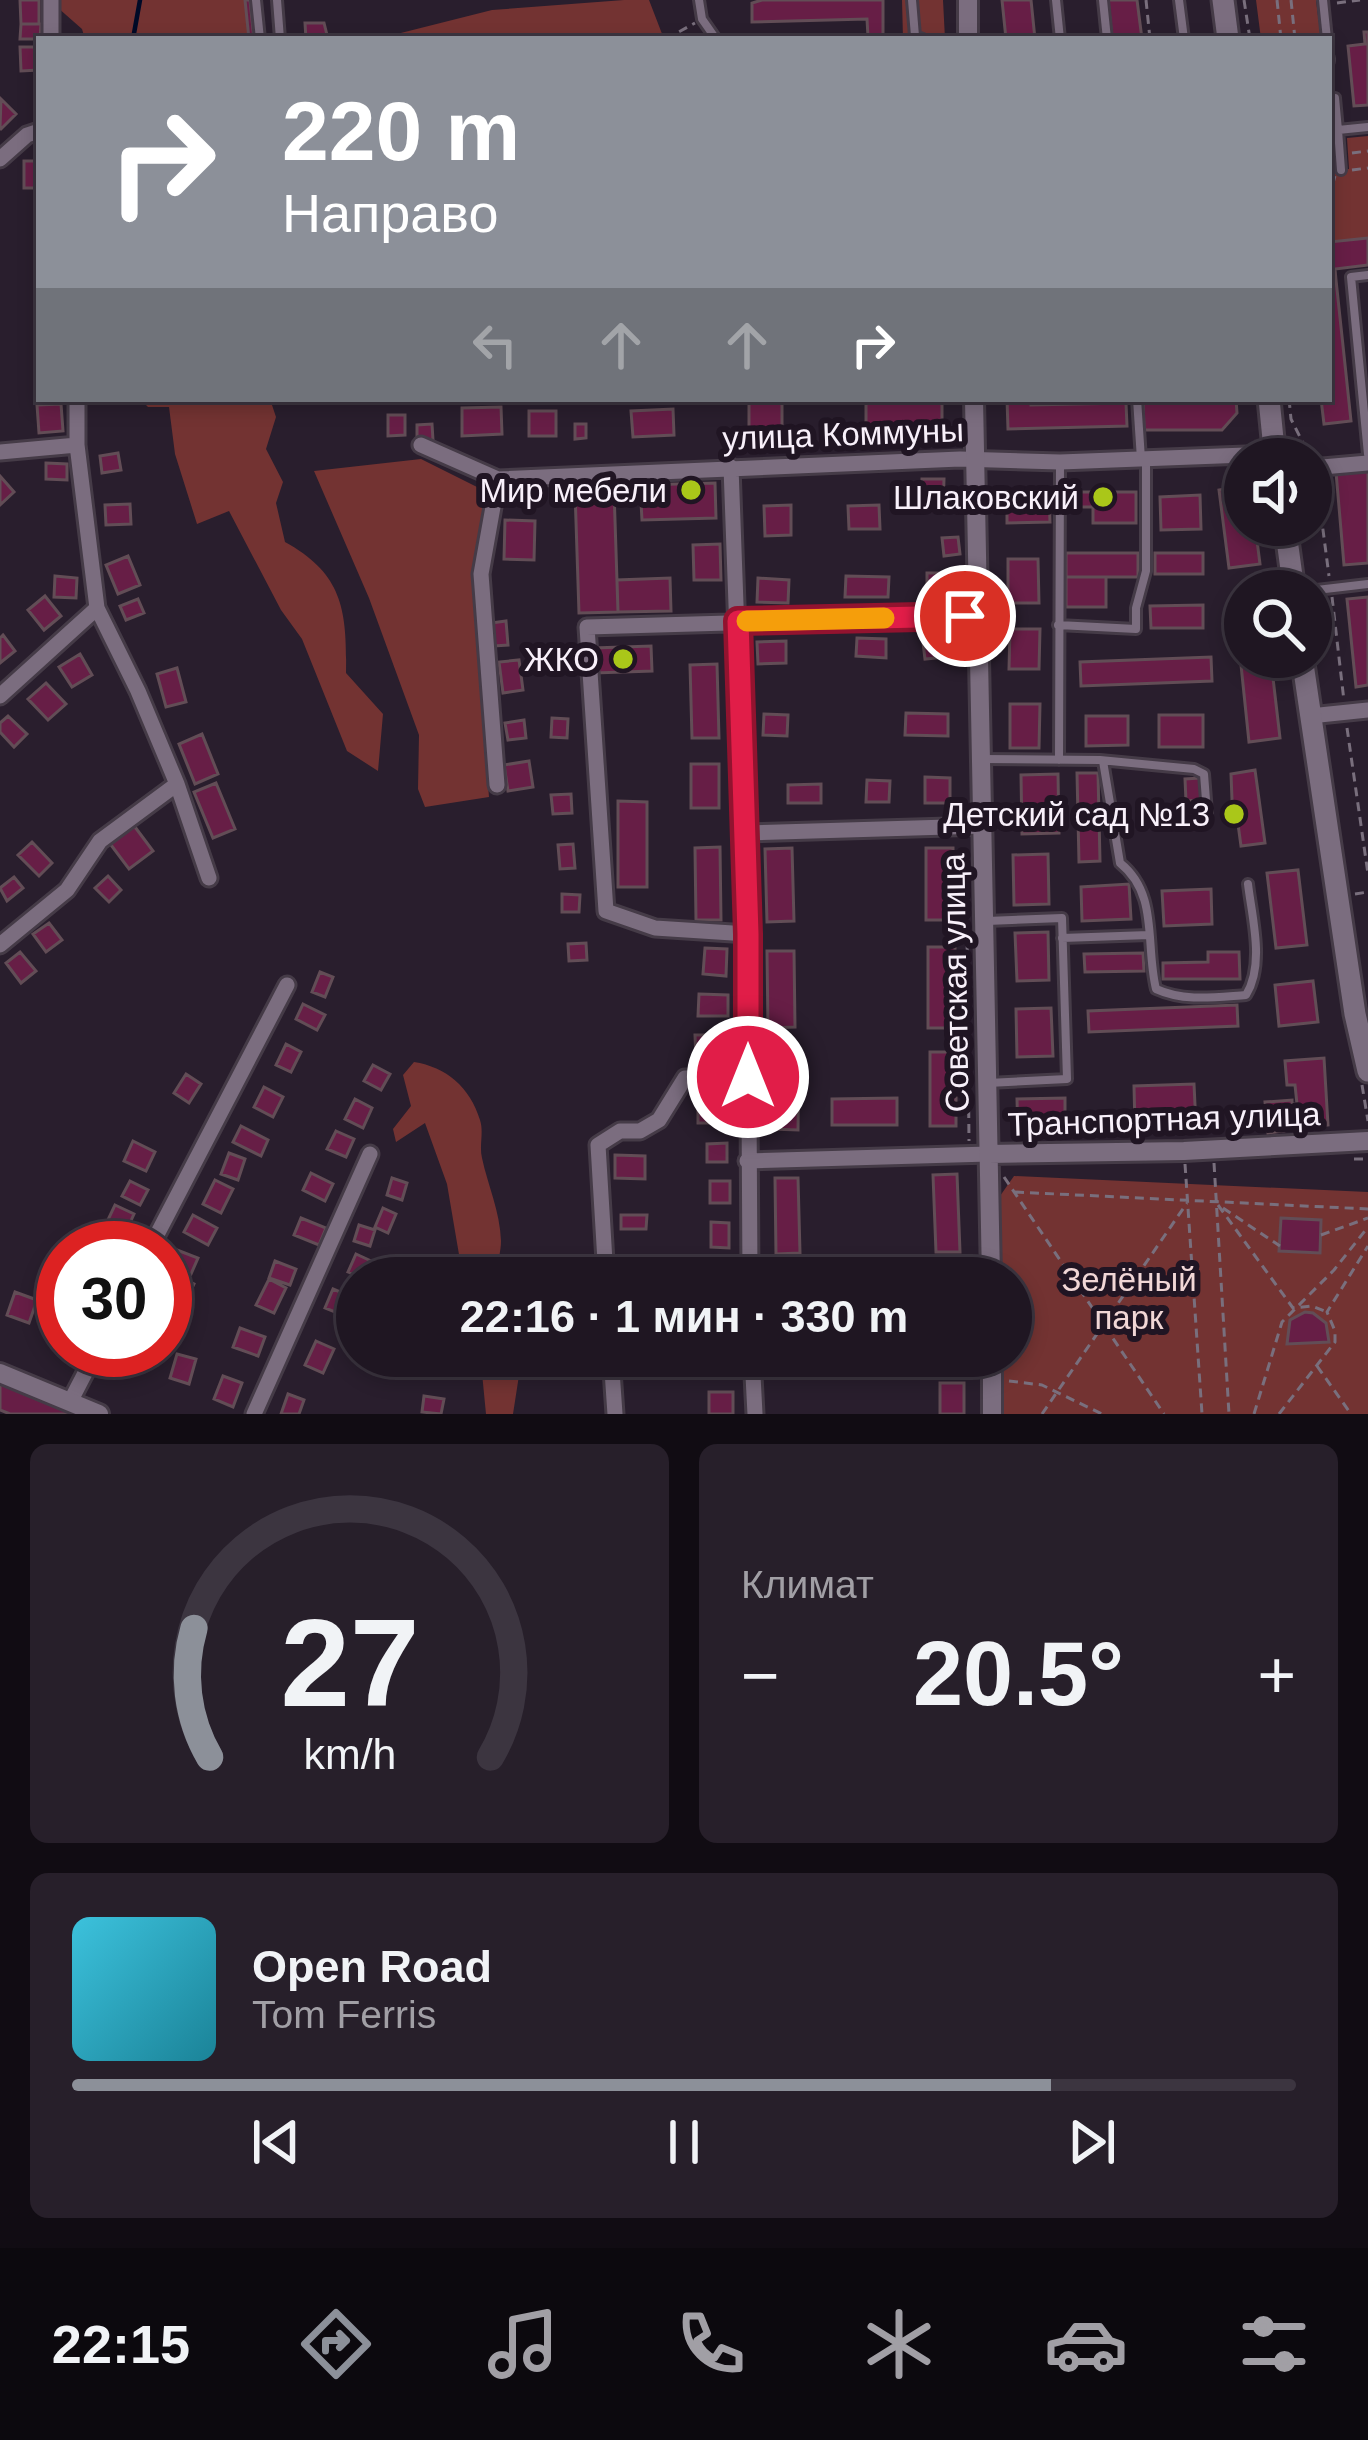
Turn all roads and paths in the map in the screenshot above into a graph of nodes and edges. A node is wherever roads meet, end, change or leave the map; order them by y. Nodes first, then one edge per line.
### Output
1 (51, 0) edge
2 (256, 0) edge
3 (277, 0) edge
4 (700, 0) edge
5 (913, 0) edge
6 (968, 0) edge
7 (1056, 0) edge
8 (1103, 0) edge
9 (1146, 0) edge
10 (1179, 0) edge
11 (1223, 0) edge
12 (1244, 0) edge
13 (1276, 0) edge
14 (1291, 0) edge
15 (1360, 0) edge
16 (1323, 2) edge
17 (702, 19) junction
18 (51, 36) edge
19 (260, 36) edge
20 (280, 36) edge
21 (671, 36) edge
22 (714, 36) edge
23 (915, 36) edge
24 (968, 36) edge
25 (1060, 36) edge
26 (1108, 36) edge
27 (1150, 36) edge
28 (1184, 36) edge
29 (1228, 36) edge
30 (1250, 36) edge
31 (1281, 36) edge
32 (1295, 36) edge
33 (1327, 36) edge
34 (1332, 87) edge
35 (1335, 98) joint
36 (1368, 127) edge
37 (1338, 130) junction
38 (36, 132) edge
39 (1368, 152) edge
40 (1340, 153) junction
41 (0, 160) edge
42 (1339, 170) joint
43 (1332, 189) edge
44 (1368, 275) edge
45 (77, 402) edge
46 (974, 402) edge
47 (1137, 402) edge
48 (1269, 402) edge
49 (1289, 402) edge
50 (1273, 438) edge
51 (1300, 438) edge
52 (77, 445) junction
53 (421, 445) dead end
54 (0, 452) edge
55 (1224, 458) edge
56 (1368, 458) edge
57 (976, 459) junction
58 (1143, 460) junction
59 (1060, 462) junction
60 (1332, 462) edge
61 (731, 467) junction
62 (498, 479) junction
63 (1368, 584) edge
64 (1332, 589) edge
65 (1332, 598) edge
66 (97, 608) junction
67 (977, 616) junction
68 (738, 621) junction
69 (1058, 625) junction
70 (1305, 678) edge
71 (0, 696) edge
72 (1368, 710) edge
73 (1345, 713) junction
74 (1310, 716) junction
75 (980, 759) junction
76 (1060, 760) junction
77 (1103, 760) junction
78 (177, 784) junction
79 (497, 785) dead end
80 (1207, 813) dead end
81 (982, 826) junction
82 (743, 832) junction
83 (1368, 874) edge
84 (208, 878) dead end
85 (1247, 884) dead end
86 (1368, 892) edge
87 (1353, 894) dead end
88 (984, 921) junction
89 (748, 934) junction
90 (1149, 935) junction
91 (1062, 938) junction
92 (0, 945) edge
93 (287, 985) dead end
94 (1361, 1013) edge
95 (1368, 1071) edge
96 (748, 1077) junction
97 (986, 1083) junction
98 (1368, 1141) edge
99 (1214, 1149) junction
100 (1184, 1150) junction
101 (370, 1154) dead end
102 (989, 1154) junction
103 (747, 1161) junction
104 (1015, 1192) junction
105 (1188, 1202) junction
106 (1216, 1203) junction
107 (1368, 1209) edge
108 (1368, 1217) edge
109 (164, 1221) edge
110 (1368, 1226) edge
111 (1321, 1235) dead end
112 (1280, 1246) dead end
113 (1368, 1246) edge
114 (605, 1257) edge
115 (749, 1257) edge
116 (991, 1257) edge
117 (1293, 1308) junction
118 (1327, 1312) junction
119 (1104, 1324) junction
120 (1317, 1366) junction
121 (0, 1373) edge
122 (83, 1377) edge
123 (612, 1377) edge
124 (753, 1377) edge
125 (992, 1377) edge
126 (1000, 1381) dead end
127 (1057, 1392) junction
128 (70, 1402) junction
129 (99, 1414) edge
130 (254, 1414) edge
131 (615, 1414) edge
132 (755, 1414) edge
133 (992, 1414) edge
134 (1042, 1414) edge
135 (1102, 1414) edge
136 (1164, 1414) edge
137 (1202, 1414) edge
138 (1228, 1414) edge
139 (1254, 1414) edge
140 (1279, 1414) edge
141 (1351, 1414) edge

1 - 18 street
2 - 19 lane
3 - 20 lane
4 - 17 lane
5 - 23 lane
6 - 24 street
7 - 25 lane
8 - 26 lane
9 - 27 path
10 - 28 lane
11 - 29 main road
12 - 30 path
13 - 31 path
14 - 32 path
15 - 16 path
16 - 33 lane
17 - 21 path
17 - 22 lane
34 - 35 path
35 - 37 lane
36 - 37 lane
37 - 40 lane
38 - 41 street
39 - 40 path
40 - 42 lane
42 - 43 path
44 - 56 lane
45 - 52 street
46 - 57 street, Советская улица
47 - 58 lane
48 - 50 main road
49 - 51 path
52 - 54 street
52 - 66 street
53 - 62 street, улица Коммуны
55 - 58 street, улица Коммуны
56 - 60 street
57 - 59 street, улица Коммуны
57 - 61 street, улица Коммуны
57 - 67 street, Советская улица
58 - 59 street, улица Коммуны
58 - 69 lane
59 - 69 lane
61 - 62 street, улица Коммуны
61 - 68 street
62 - 79 street
63 - 64 lane
65 - 73 path
66 - 71 street
66 - 78 street
67 - 68 street
67 - 75 street, Советская улица
68 - 82 street
68 - 89 street
69 - 76 lane
70 - 74 main road
72 - 73 street
73 - 74 street
73 - 83 path
74 - 94 main road
75 - 76 lane
75 - 81 street, Советская улица
76 - 77 lane
77 - 80 lane
77 - 90 lane
78 - 84 street
78 - 92 street
81 - 82 street
81 - 88 street, Советская улица
82 - 89 street
85 - 90 lane
86 - 87 path
88 - 91 lane
88 - 97 street, Советская улица
89 - 96 street
90 - 91 lane
91 - 97 lane
93 - 109 street
94 - 95 main road
96 - 103 street
96 - 114 street
97 - 102 street, Советская улица
98 - 99 street, Транспортная улица
99 - 100 street, Транспортная улица
99 - 106 path
100 - 102 street, Транспортная улица
100 - 105 path
101 - 130 street
102 - 103 street, Транспортная улица
102 - 104 path
102 - 116 street, Советская улица
103 - 115 street
104 - 105 path
104 - 119 path
105 - 106 path
105 - 119 path
105 - 137 path
106 - 107 path
106 - 112 path
106 - 117 path
106 - 138 path
108 - 111 path
110 - 117 path
113 - 118 path
117 - 118 path
117 - 139 path
118 - 120 path
119 - 127 path
119 - 136 path
120 - 140 path
120 - 141 path
121 - 128 street
122 - 128 street
123 - 131 street
124 - 132 street
125 - 133 street
126 - 127 path
127 - 134 path
127 - 135 path
128 - 129 street

